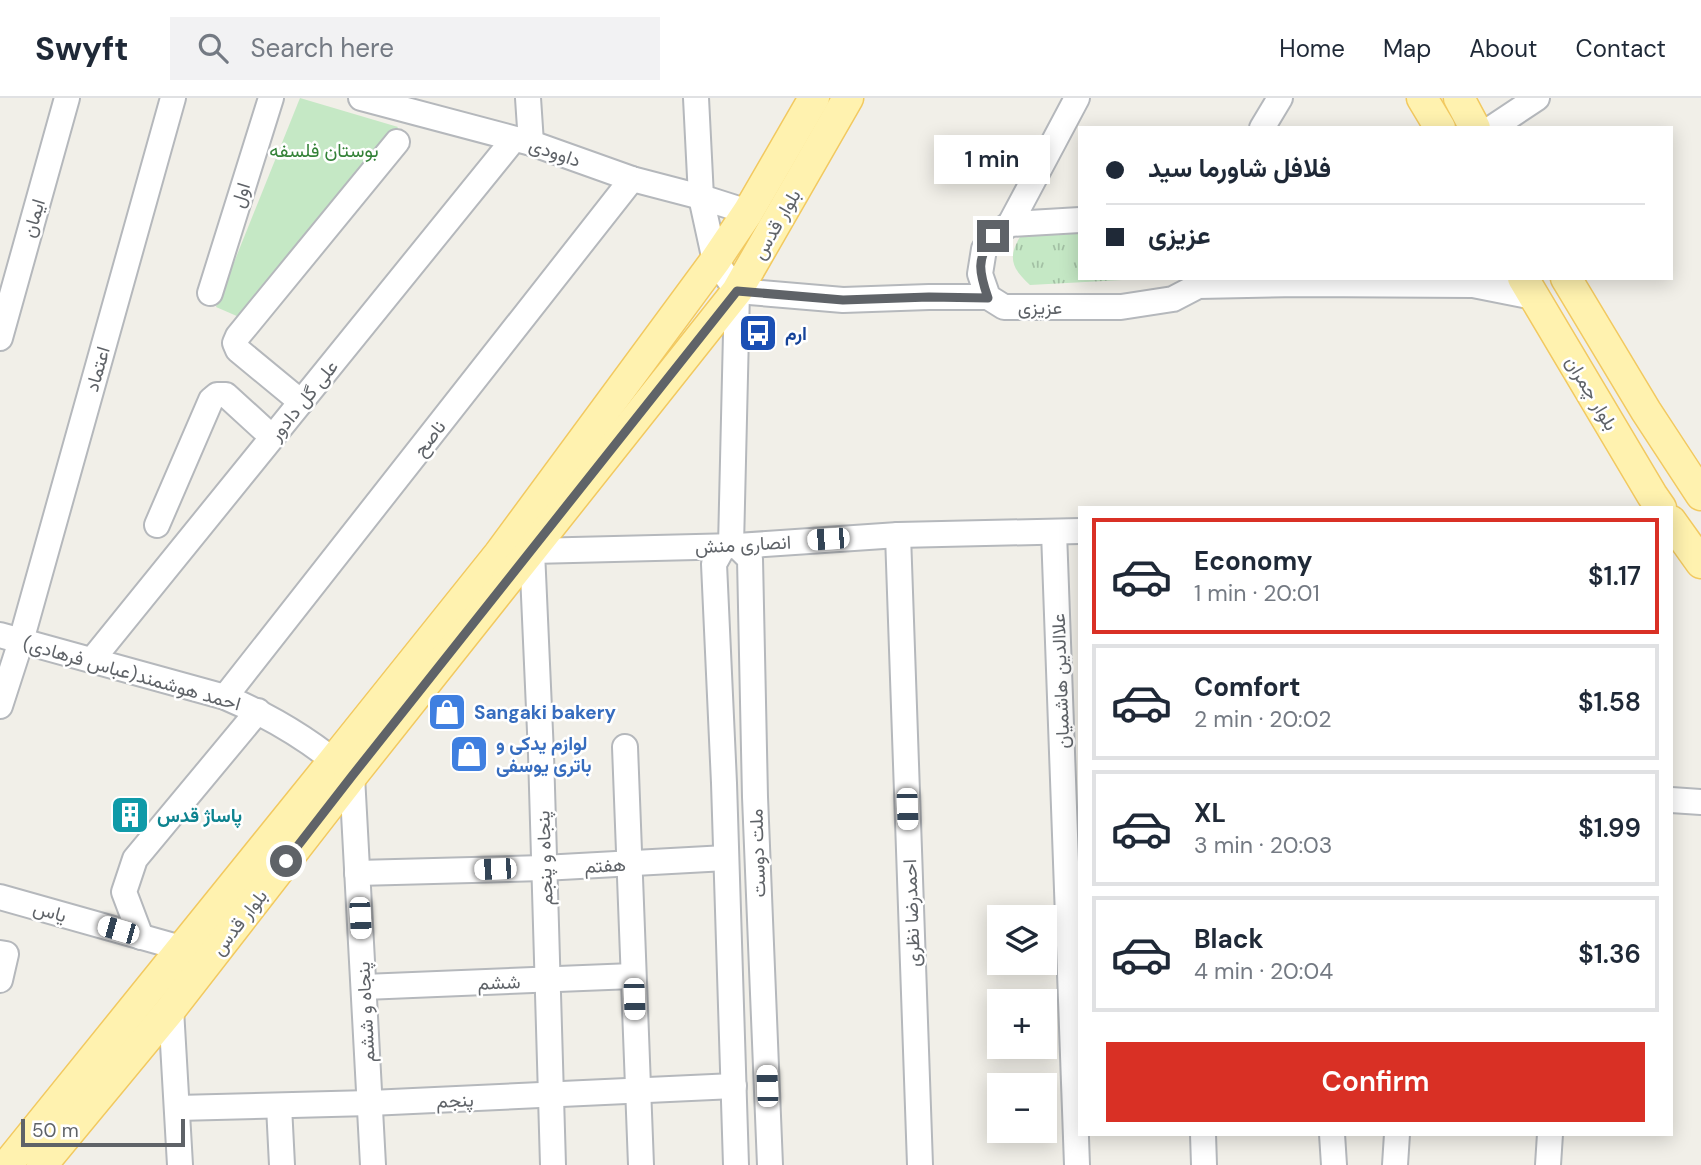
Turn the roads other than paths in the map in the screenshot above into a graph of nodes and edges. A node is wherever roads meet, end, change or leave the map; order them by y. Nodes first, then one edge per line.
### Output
1 (67, 98) edge
2 (173, 98) edge
3 (271, 98) edge
4 (528, 98) edge
5 (696, 98) edge
6 (814, 98) edge
7 (848, 98) edge
8 (1077, 98) edge
9 (1280, 98) edge
10 (1422, 98) edge
11 (1459, 98) edge
12 (1537, 98) edge
13 (369, 99) edge
14 (1263, 126) edge
15 (1439, 126) edge
16 (1474, 126) edge
17 (1495, 126) edge
18 (522, 141) junction
19 (397, 142) dead end
20 (632, 179) junction
21 (701, 197) junction
22 (748, 212) junction
23 (1078, 220) edge
24 (1010, 224) junction
25 (715, 261) junction
26 (1567, 280) edge
27 (1199, 282) edge
28 (1382, 282) edge
29 (1529, 288) edge
30 (737, 291) junction
31 (210, 293) dead end
32 (988, 298) junction
33 (0, 338) edge
34 (301, 402) junction
35 (272, 437) junction
36 (1701, 495) edge
37 (1660, 506) edge
38 (1673, 524) edge
39 (157, 525) dead end
40 (1078, 531) edge
41 (1054, 532) junction
42 (898, 536) junction
43 (731, 546) junction
44 (532, 551) junction
45 (1701, 563) edge
46 (10, 638) edge
47 (92, 660) junction
48 (225, 697) junction
49 (0, 706) edge
50 (258, 711) junction
51 (625, 747) dead end
52 (343, 768) junction
53 (1673, 800) edge
54 (1701, 802) edge
55 (726, 858) junction
56 (630, 864) junction
57 (544, 868) junction
58 (357, 873) junction
59 (0, 897) edge
60 (141, 937) junction
61 (181, 948) junction
62 (0, 953) edge
63 (633, 976) junction
64 (0, 980) edge
65 (548, 980) junction
66 (364, 987) junction
67 (171, 1009) junction
68 (734, 1086) junction
69 (638, 1092) junction
70 (552, 1096) junction
71 (370, 1103) junction
72 (279, 1106) junction
73 (177, 1108) junction
74 (1203, 1136) edge
75 (1332, 1136) edge
76 (1397, 1136) edge
77 (1550, 1136) edge
78 (6, 1165) edge
79 (42, 1165) edge
80 (180, 1165) edge
81 (282, 1165) edge
82 (373, 1165) edge
83 (553, 1165) edge
84 (641, 1165) edge
85 (736, 1165) edge
86 (770, 1165) edge
87 (920, 1165) edge
88 (1077, 1165) edge
89 (1204, 1165) edge
90 (1334, 1165) edge
91 (1395, 1165) edge
92 (1548, 1165) edge

1 - 33 street, ایمان
2 - 46 street, اعتماد
3 - 31 street, اول
4 - 18 street
5 - 21 street
6 - 22 main road, بلوار قدس
7 - 30 main road, بلوار قدس
8 - 24 street
9 - 14 street
10 - 15 main road
11 - 16 main road
12 - 17 street
13 - 18 street, داوودی
18 - 20 street, داوودی
18 - 34 street, علی گل دادور
19 - 34 street
20 - 21 street, داوودی
20 - 48 street, ناصح
21 - 22 street, داوودی
21 - 25 street
22 - 25 main road, بلوار قدس
23 - 24 street
24 - 32 street
25 - 30 street
25 - 52 main road, بلوار قدس
26 - 36 main road, بلوار چمران
27 - 28 street
27 - 32 street, عزیزی
28 - 29 street
29 - 37 main road, بلوار چمران
30 - 32 street, عزیزی
30 - 43 street
30 - 44 main road, بلوار قدس
34 - 35 street, علی گل دادور
35 - 39 street
35 - 47 street, علی گل دادور
38 - 45 main road
40 - 41 street, انصاری منش
41 - 42 street, انصاری منش
41 - 88 street, علاالدین هاشمیان
42 - 43 street, انصاری منش
42 - 87 street, احمدرضا نظری
43 - 44 street, انصاری منش
43 - 55 street, ملت دوست
43 - 86 street, ملت دوست
44 - 52 main road, بلوار قدس
44 - 57 street, پنجاه و پنجم
46 - 47 street, احمد هوشمند(عباس فرهادی)
46 - 49 street
47 - 48 street, احمد هوشمند(عباس فرهادی)
48 - 50 street, احمد هوشمند(عباس فرهادی)
50 - 52 street, احمد هوشمند(عباس فرهادی)
50 - 60 street
51 - 56 street
52 - 58 street, پنجاه و ششم
52 - 61 main road, بلوار قدس
52 - 67 main road, بلوار قدس
53 - 54 street
55 - 56 street, هفتم
55 - 68 street, ملت دوست
56 - 57 street, هفتم
56 - 63 street
57 - 58 street, هفتم
57 - 65 street, پنجاه و پنجم
58 - 66 street, پنجاه و ششم
59 - 60 street, یاس
60 - 61 street, یاس
61 - 78 main road, بلوار قدس
62 - 64 street
63 - 65 street, ششم
63 - 69 street
65 - 66 street, ششم
65 - 70 street, پنجاه و پنجم
66 - 71 street, پنجاه و ششم
67 - 73 street
67 - 79 main road, بلوار قدس
68 - 69 street, پنجم
68 - 85 street, ملت دوست
69 - 70 street, پنجم
69 - 84 street
70 - 71 street, پنجم
70 - 83 street, پنجاه و پنجم
71 - 72 street, پنجم
71 - 82 street, پنجاه و ششم
72 - 73 street, پنجم
72 - 81 street
73 - 80 street
74 - 89 street
75 - 90 street
76 - 91 street
77 - 92 street

